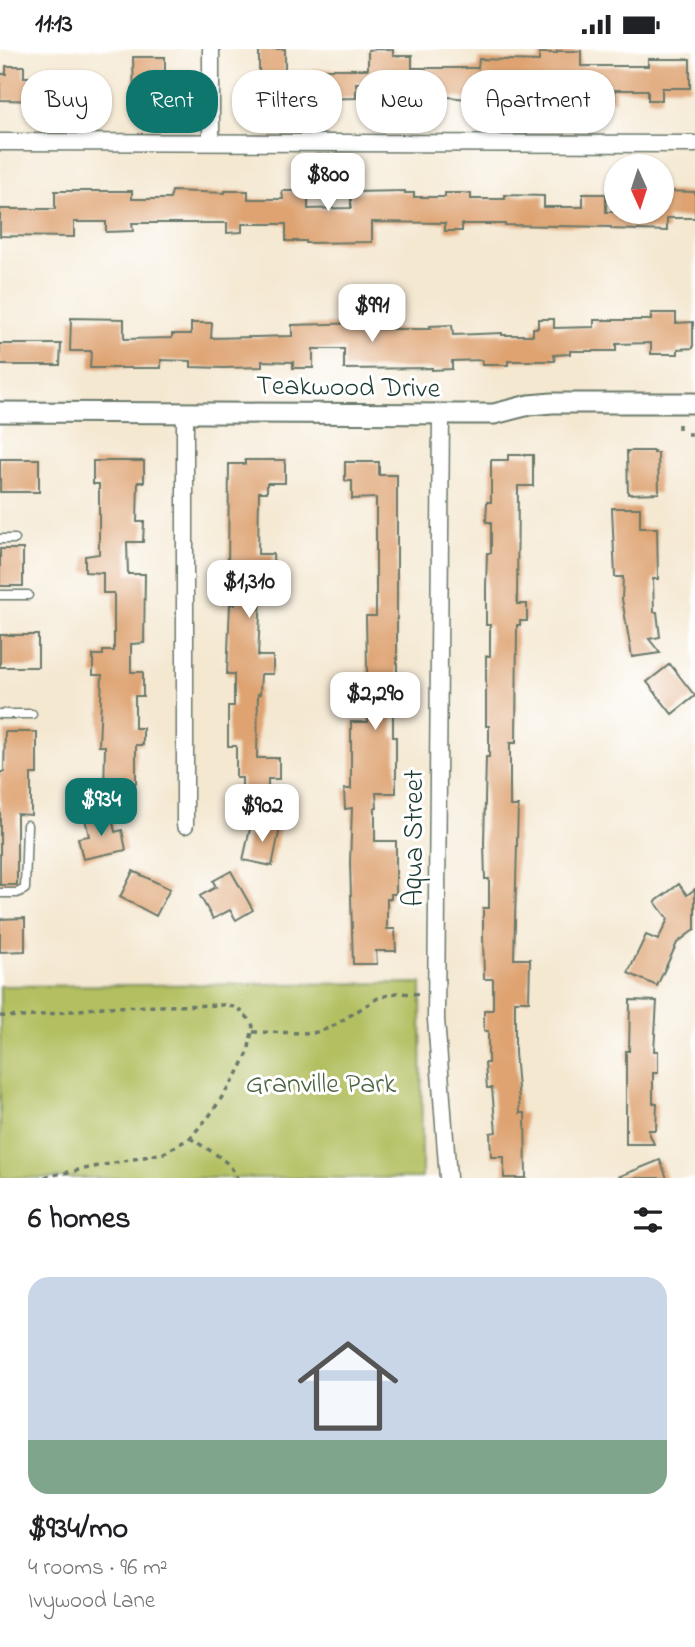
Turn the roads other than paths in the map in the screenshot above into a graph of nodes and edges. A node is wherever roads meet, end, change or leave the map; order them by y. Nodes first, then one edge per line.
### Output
1 (211, 49) edge
2 (0, 142) edge
3 (211, 142) junction
4 (695, 143) edge
5 (695, 403) edge
6 (0, 412) edge
7 (185, 412) junction
8 (441, 414) junction
9 (0, 539) edge
10 (15, 539) dead end
11 (0, 595) edge
12 (28, 595) dead end
13 (0, 714) edge
14 (32, 714) dead end
15 (27, 825) dead end
16 (184, 825) dead end
17 (0, 893) edge
18 (448, 1178) edge

1 - 3 street
2 - 3 street
3 - 4 street
5 - 8 street, Teakwood Drive
6 - 7 street, Teakwood Drive
7 - 8 street, Teakwood Drive
7 - 16 street
8 - 18 street, Aqua Street
9 - 10 lane
11 - 12 lane
13 - 14 lane
15 - 17 lane

